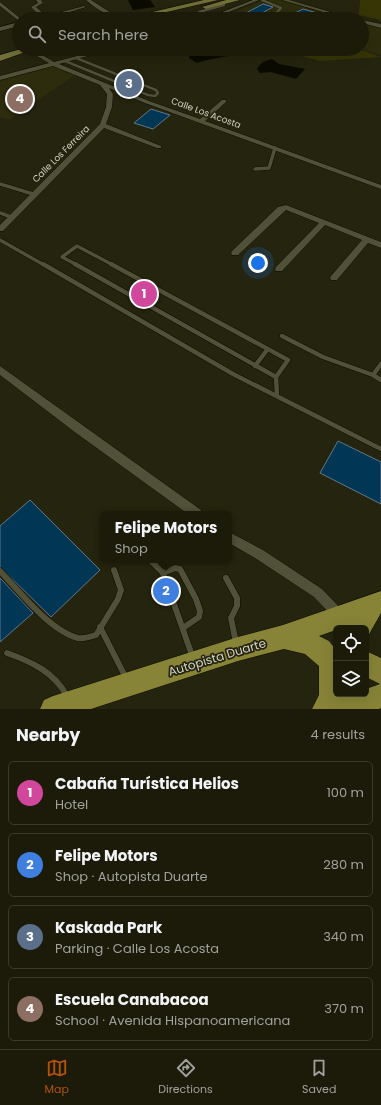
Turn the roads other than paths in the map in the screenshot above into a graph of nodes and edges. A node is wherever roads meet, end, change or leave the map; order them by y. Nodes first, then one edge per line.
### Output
1 (88, 0) edge
2 (214, 0) edge
3 (236, 0) edge
4 (257, 0) edge
5 (262, 0) edge
6 (284, 0) edge
7 (41, 1) edge
8 (0, 3) edge
9 (224, 6) dead end
10 (84, 8) dead end
11 (204, 10) junction
12 (38, 12) edge
13 (68, 12) edge
14 (104, 12) edge
15 (158, 12) edge
16 (194, 12) edge
17 (225, 12) edge
18 (278, 12) edge
19 (328, 12) edge
20 (12, 14) edge
21 (369, 23) edge
22 (12, 26) edge
23 (381, 26) edge
24 (0, 29) edge
25 (12, 47) edge
26 (0, 50) edge
27 (12, 54) edge
28 (41, 56) edge
29 (84, 56) edge
30 (0, 58) edge
31 (76, 58) junction
32 (65, 61) junction
33 (54, 64) junction
34 (0, 78) edge
35 (101, 83) junction
36 (224, 101) dead end
37 (201, 121) junction
38 (103, 125) junction
39 (159, 147) dead end
40 (275, 148) junction
41 (255, 170) dead end
42 (0, 184) edge
43 (381, 187) edge
44 (33, 194) junction
45 (0, 213) edge
46 (11, 217) junction
47 (324, 222) junction
48 (0, 229) edge
49 (366, 239) junction
50 (0, 240) edge
51 (381, 245) edge
52 (235, 253) dead end
53 (279, 270) dead end
54 (334, 278) dead end
55 (282, 336) dead end
56 (267, 350) junction
57 (381, 364) edge
58 (255, 366) junction
59 (0, 370) edge
60 (373, 376) junction
61 (276, 377) junction
62 (381, 380) edge
63 (277, 396) junction
64 (381, 450) edge
65 (193, 511) edge
66 (232, 538) edge
67 (153, 563) edge
68 (114, 570) dead end
69 (0, 571) edge
70 (162, 573) junction
71 (226, 578) dead end
72 (377, 604) edge
73 (350, 622) edge
74 (100, 627) junction
75 (183, 628) junction
76 (283, 637) junction
77 (238, 649) junction
78 (7, 653) dead end
79 (195, 663) junction
80 (369, 665) edge
81 (381, 672) edge
82 (129, 684) junction
83 (381, 696) edge
84 (62, 706) edge
85 (325, 709) edge
86 (344, 709) edge

1 - 14 street
2 - 15 main road
3 - 11 main road
4 - 17 street
5 - 18 lane
6 - 19 street
7 - 12 street
8 - 20 street
9 - 11 lane
10 - 13 street
11 - 16 main road
21 - 23 street
22 - 24 street
25 - 26 main road
27 - 30 main road
28 - 33 street, Calle Los Acosta
29 - 31 street
31 - 32 street
31 - 32 lane
32 - 33 street
33 - 34 street
33 - 35 street, Calle Los Acosta
35 - 37 street, Calle Los Acosta
35 - 38 street, Calle Los Ferreira
36 - 37 street
37 - 40 street, Calle Los Acosta
38 - 39 street
38 - 44 street, Calle Los Ferreira
40 - 41 lane
40 - 43 street, Calle Los Acosta
42 - 44 lane
44 - 46 street, Calle Los Ferreira
45 - 46 lane
46 - 48 street, Calle Los Ferreira
47 - 49 street
47 - 52 street
47 - 53 street
49 - 51 street
49 - 54 street
50 - 63 lane
55 - 60 lane
56 - 58 lane
56 - 58 lane
56 - 61 lane
57 - 60 lane
58 - 61 lane
59 - 65 street
60 - 62 lane
61 - 63 lane
63 - 64 lane
66 - 73 street
67 - 70 lane
68 - 74 lane
69 - 74 lane
70 - 75 lane
70 - 75 lane
71 - 77 lane
72 - 73 highway, Autopista Duarte
73 - 76 highway, Autopista Duarte
74 - 82 lane
75 - 79 lane
76 - 77 highway, Autopista Duarte
76 - 85 highway
77 - 79 highway, Autopista Duarte
78 - 84 lane
79 - 82 highway, Autopista Duarte
80 - 81 highway
82 - 84 highway, Autopista Duarte
83 - 86 highway

